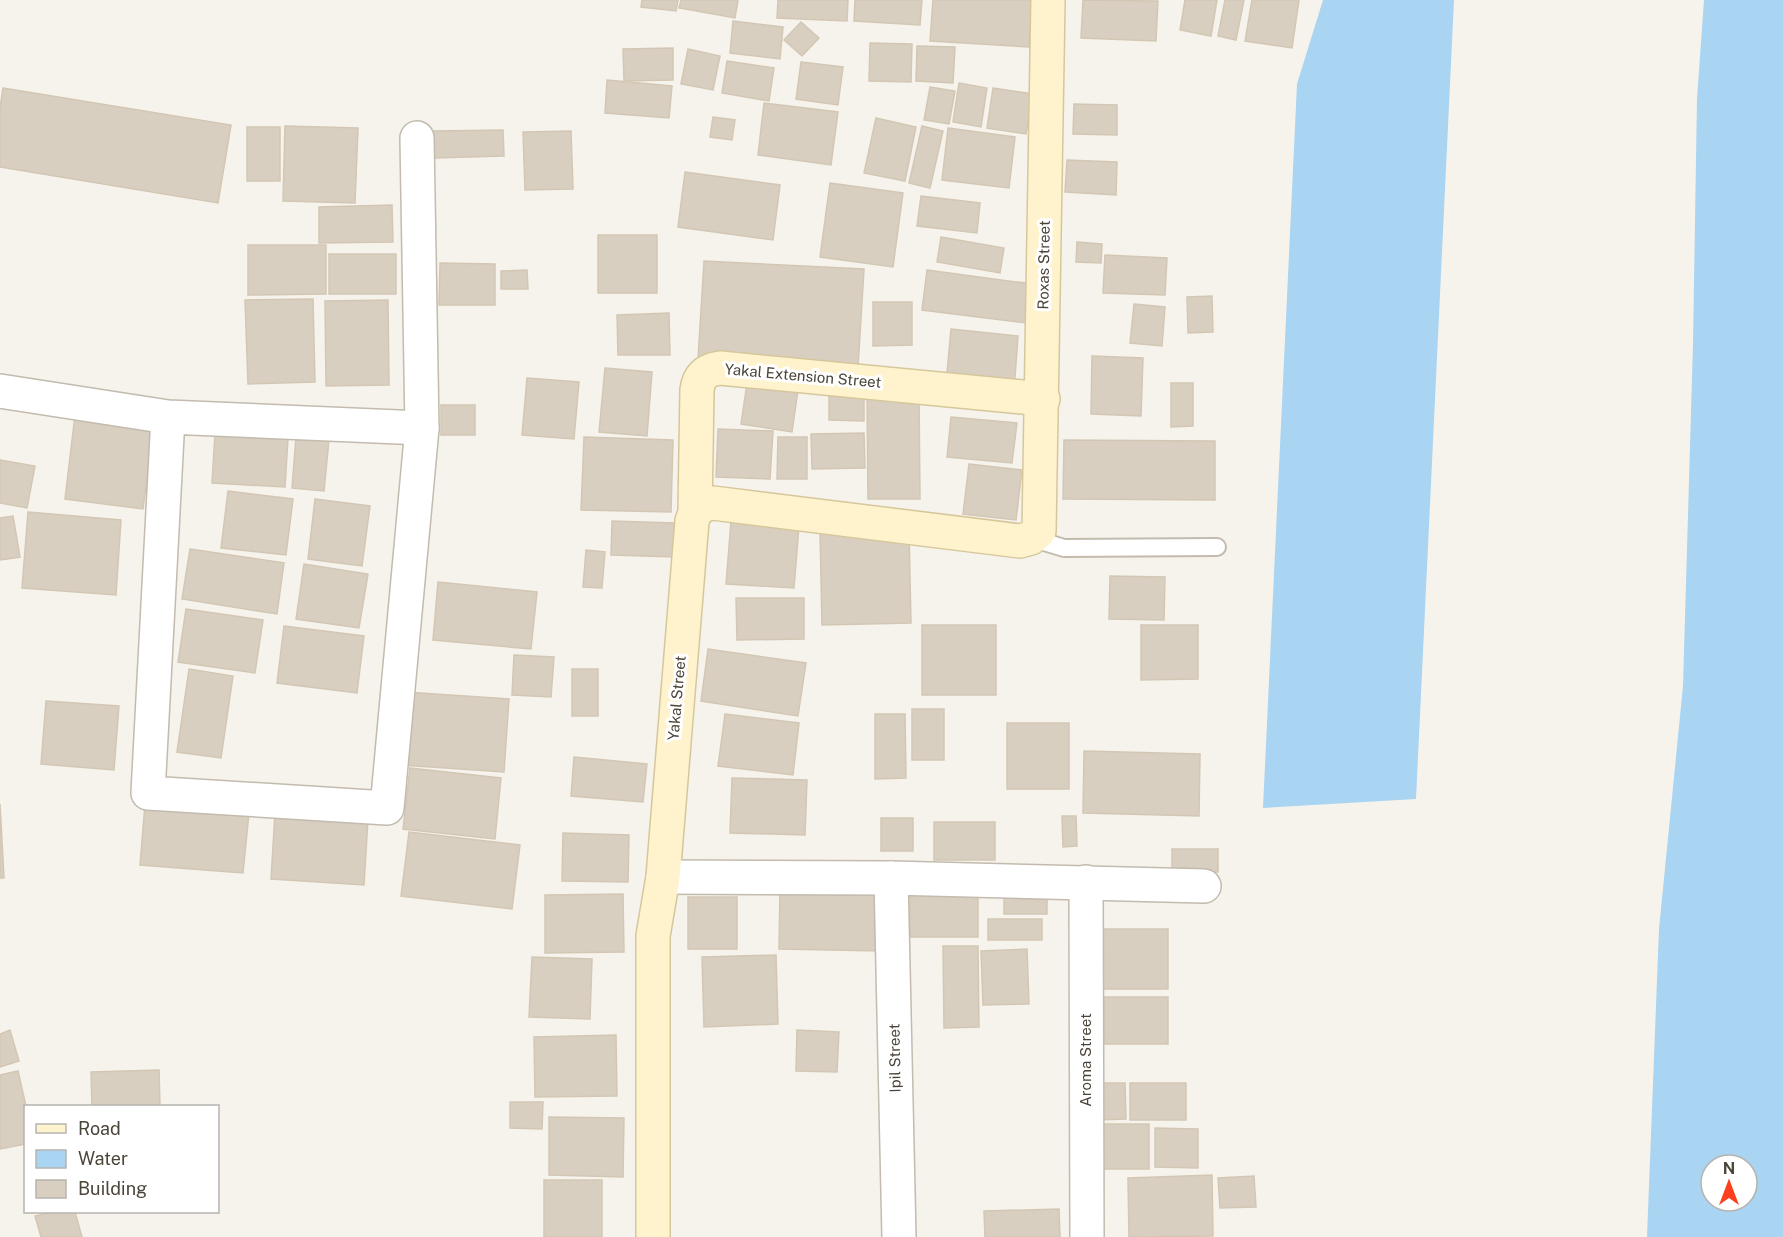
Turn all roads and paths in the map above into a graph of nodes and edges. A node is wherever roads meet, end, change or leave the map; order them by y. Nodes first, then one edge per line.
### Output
1 (1048, 0) edge
2 (417, 138) dead end
3 (0, 391) edge
4 (1042, 399) junction
5 (168, 417) junction
6 (422, 428) junction
7 (695, 511) junction
8 (1035, 534) junction
9 (1217, 547) dead end
10 (663, 877) junction
11 (891, 878) junction
12 (1086, 882) junction
13 (1204, 885) dead end
14 (653, 1237) edge
15 (899, 1237) edge
16 (1087, 1237) edge

1 - 4 street, Roxas Street
2 - 6 street
3 - 5 street
4 - 7 street, Yakal Extension Street
4 - 8 street, Roxas Street
5 - 6 street
5 - 6 street
7 - 8 street
7 - 10 street, Yakal Street
8 - 9 lane
10 - 11 street
10 - 14 street, Yakal Street
11 - 12 street
11 - 15 street, Ipil Street
12 - 13 street
12 - 16 street, Aroma Street

